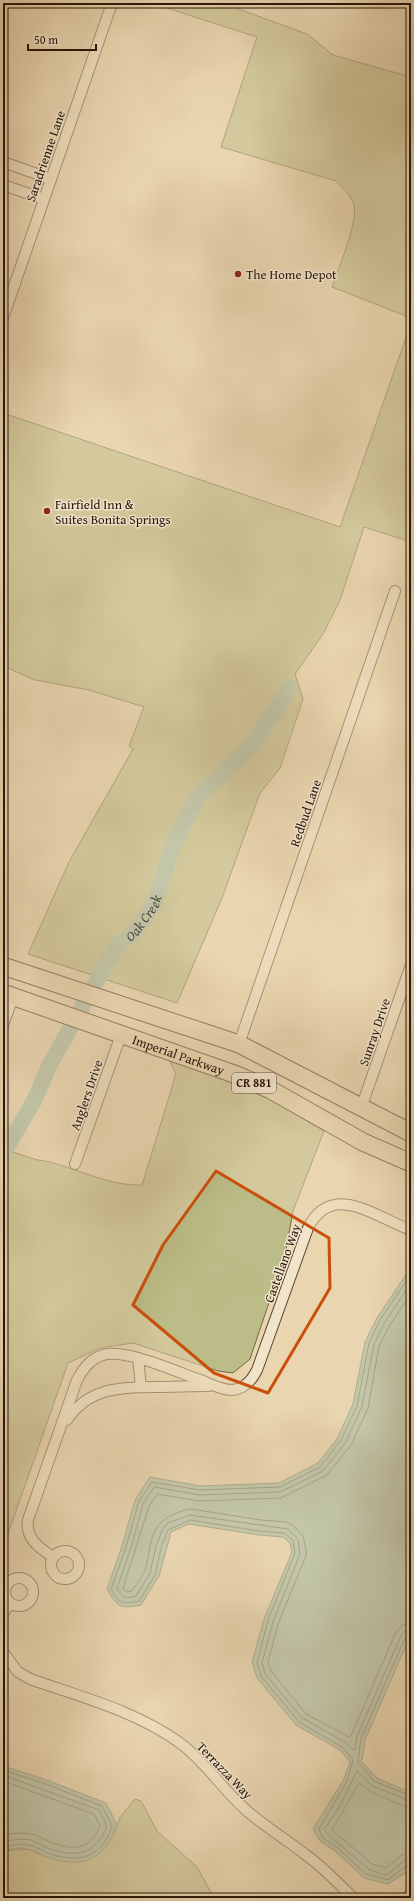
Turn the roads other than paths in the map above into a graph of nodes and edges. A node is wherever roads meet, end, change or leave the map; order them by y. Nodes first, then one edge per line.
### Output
1 (112, 3) edge
2 (3, 162) edge
3 (51, 179) junction
4 (3, 185) edge
5 (44, 199) junction
6 (3, 318) edge
7 (395, 591) dead end
8 (411, 965) edge
9 (9, 968) edge
10 (8, 995) edge
11 (3, 1025) edge
12 (121, 1035) junction
13 (239, 1044) junction
14 (361, 1108) junction
15 (411, 1133) edge
16 (411, 1163) edge
17 (75, 1164) dead end
18 (411, 1230) edge
19 (138, 1358) junction
20 (215, 1386) junction
21 (141, 1387) junction
22 (60, 1429) junction
23 (53, 1557) dead end
24 (10, 1603) dead end
25 (3, 1614) edge
26 (3, 1652) edge
27 (411, 1894) edge
28 (353, 1898) edge
29 (406, 1898) edge

1 - 3 street, Saradrienne Lane
2 - 3 street
3 - 5 street, Saradrienne Lane
4 - 5 street
5 - 6 street, Saradrienne Lane
7 - 13 street, Redbud Lane
8 - 14 street, Sunray Drive
9 - 10 main road
9 - 13 main road, CR 881
10 - 11 street
10 - 12 main road, Imperial Parkway / CR 881
12 - 16 main road, Imperial Parkway / CR 881
12 - 17 street, Anglers Drive
13 - 14 main road, CR 881
14 - 15 main road, CR 881
18 - 20 street, Castellano Way
19 - 20 street, Castellano Way
19 - 21 street
19 - 22 street, Castellano Way
20 - 21 street, Castellano Way
21 - 22 street, Castellano Way
22 - 23 street, Castellano Way
24 - 25 street
26 - 28 street, Terrazza Way
27 - 29 street

